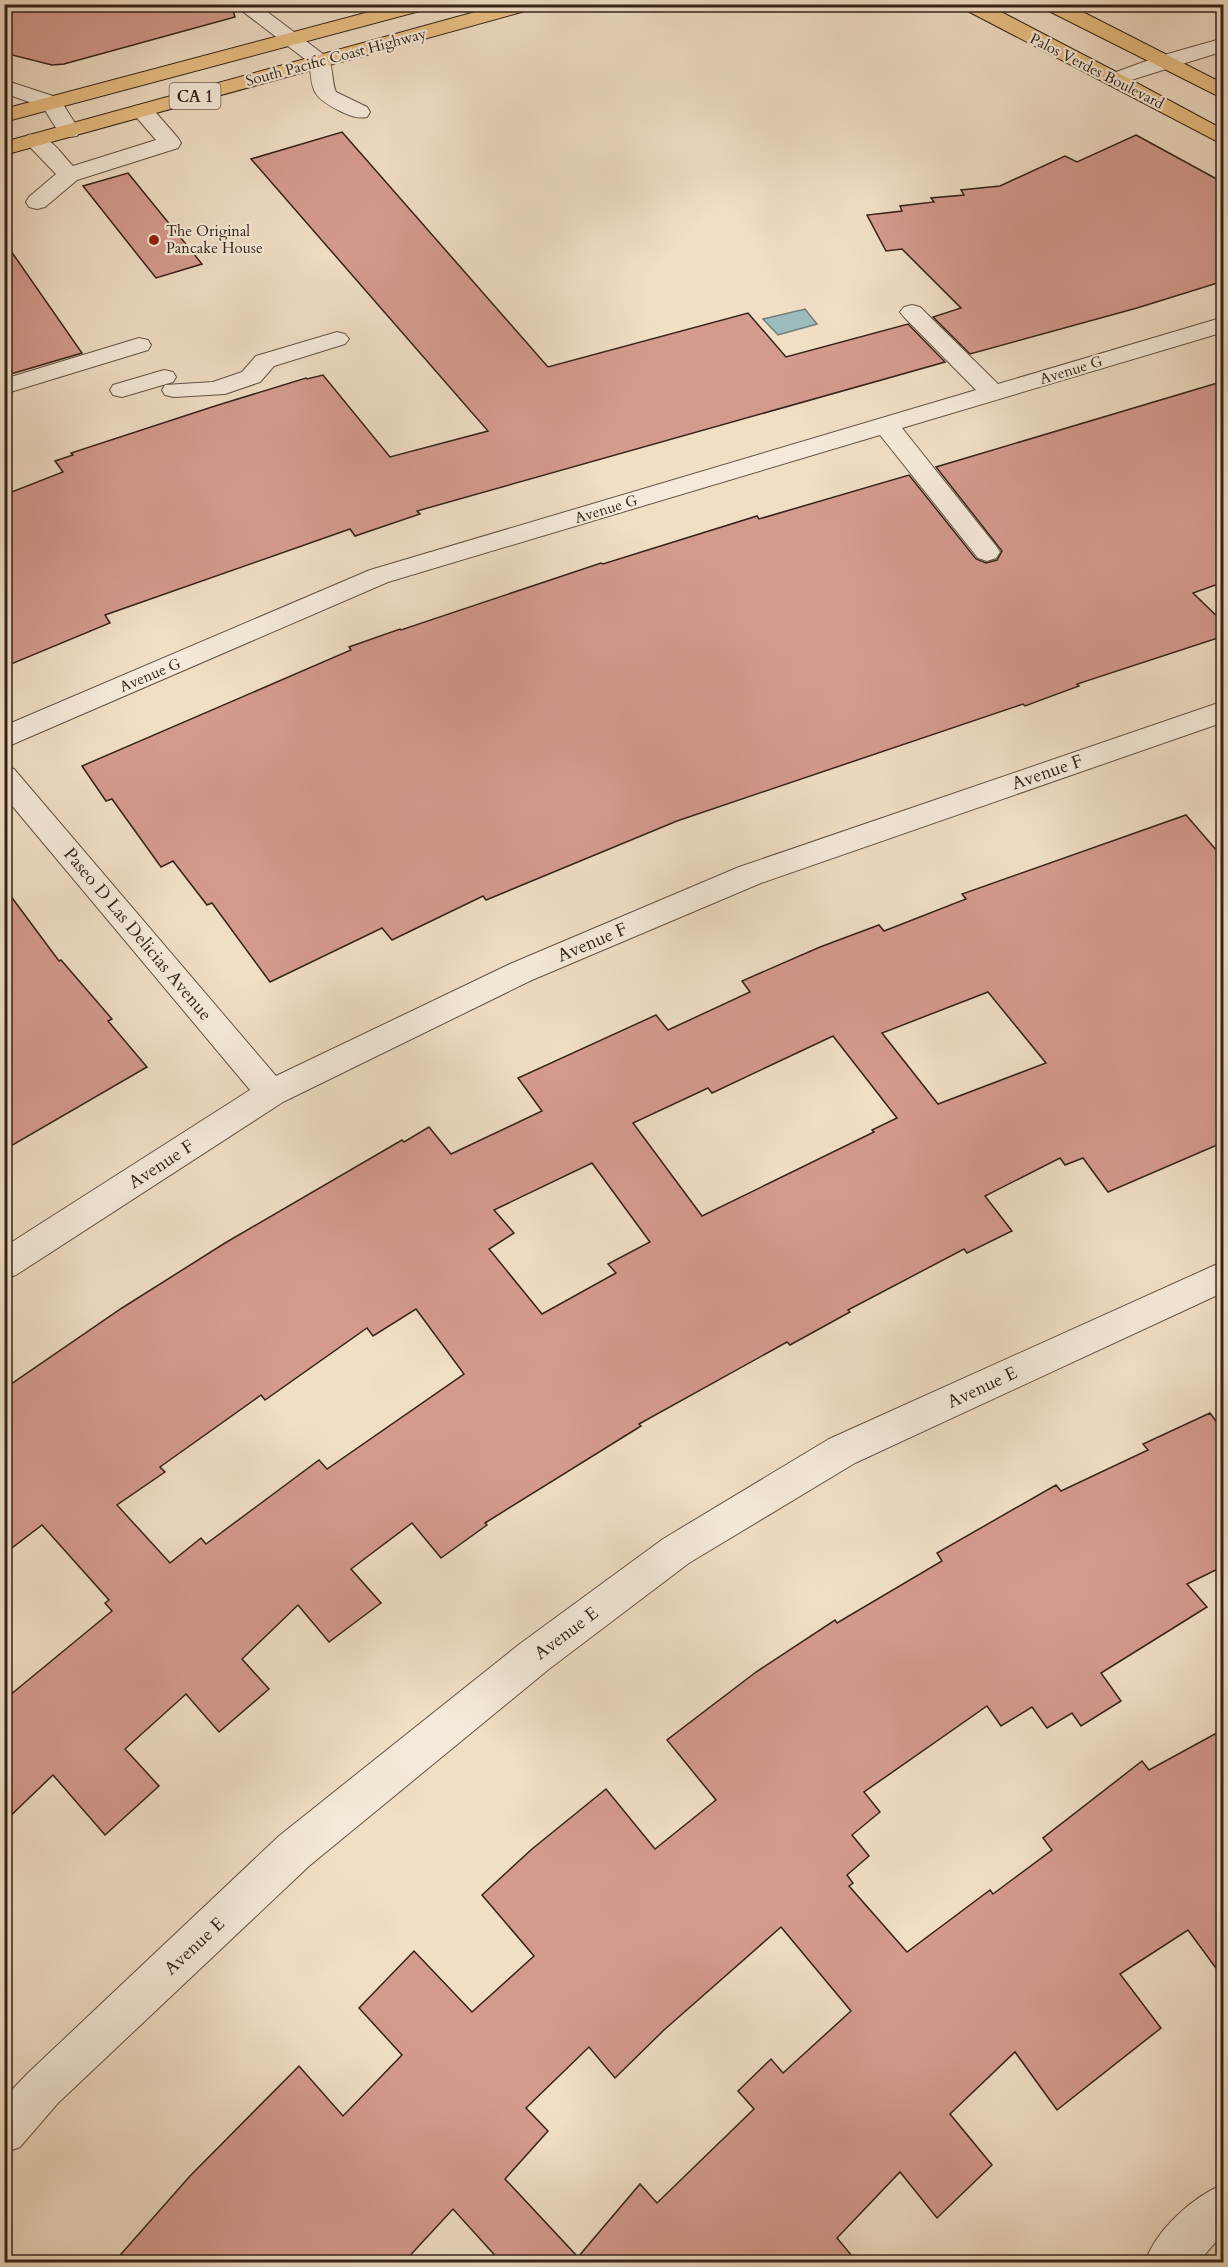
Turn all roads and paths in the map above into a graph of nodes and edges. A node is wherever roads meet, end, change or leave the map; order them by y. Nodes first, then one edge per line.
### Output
1 (243, 4) edge
2 (529, 4) edge
3 (969, 4) edge
4 (1050, 4) edge
5 (423, 5) edge
6 (293, 41) junction
7 (1224, 44) edge
8 (1164, 61) junction
9 (320, 62) junction
10 (1115, 79) junction
11 (4, 86) edge
12 (1224, 93) edge
13 (51, 103) junction
14 (142, 111) junction
15 (359, 112) dead end
16 (4, 116) edge
17 (69, 131) junction
18 (1224, 139) edge
19 (36, 140) junction
20 (4, 149) edge
21 (69, 175) junction
22 (37, 202) dead end
23 (912, 312) dead end
24 (1224, 324) edge
25 (337, 339) dead end
26 (139, 345) dead end
27 (4, 387) edge
28 (122, 390) dead end
29 (993, 393) junction
30 (886, 425) junction
31 (987, 552) dead end
32 (1224, 711) edge
33 (4, 738) edge
34 (4, 776) edge
35 (270, 1093) junction
36 (4, 1265) edge
37 (1224, 1276) edge
38 (4, 2132) edge
39 (1224, 2206) edge
40 (1168, 2262) edge

1 - 6 street
2 - 9 main road, South Pacific Coast Highway / CA 1
3 - 10 main road, Palos Verdes Boulevard
4 - 8 main road
5 - 6 main road, South Pacific Coast Highway / CA 1
6 - 9 street
6 - 13 main road, South Pacific Coast Highway / CA 1
7 - 8 street
8 - 10 street
8 - 12 main road
9 - 14 main road, South Pacific Coast Highway / CA 1
9 - 15 street
10 - 18 main road, Palos Verdes Boulevard
11 - 13 street
13 - 16 main road, South Pacific Coast Highway / CA 1
13 - 17 street
14 - 17 main road, South Pacific Coast Highway / CA 1
14 - 21 street
17 - 19 main road, South Pacific Coast Highway / CA 1
19 - 20 main road, South Pacific Coast Highway / CA 1
19 - 21 street
21 - 22 street
23 - 29 street
24 - 29 street, Avenue G
25 - 28 street
26 - 27 street
29 - 30 street, Avenue G
30 - 31 street
30 - 33 street, Avenue G
32 - 35 street, Avenue F
34 - 35 street, Paseo D Las Delicias Avenue
35 - 36 street, Avenue F
37 - 38 street, Avenue E
39 - 40 street

